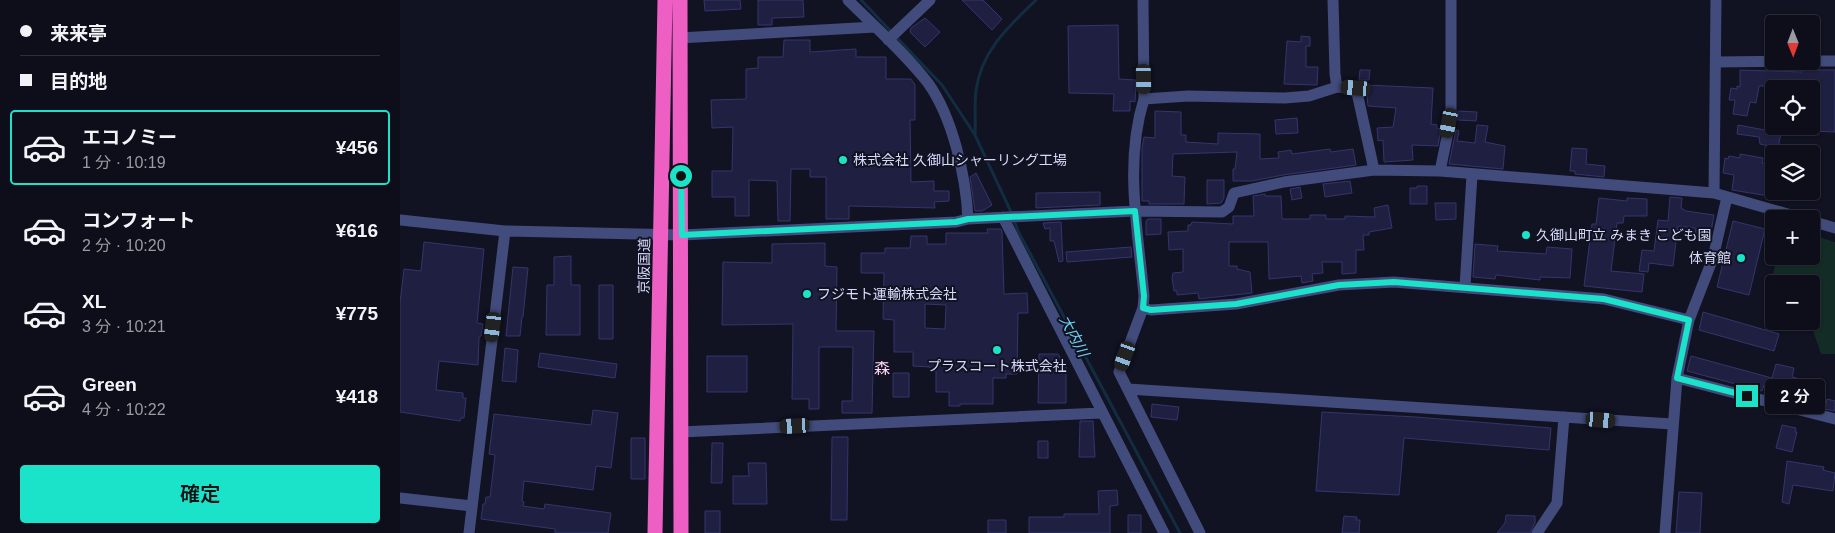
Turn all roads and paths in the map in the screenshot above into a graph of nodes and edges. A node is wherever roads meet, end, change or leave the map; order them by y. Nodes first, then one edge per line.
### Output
1 (665, 0) edge
2 (680, 0) edge
3 (848, 0) edge
4 (930, 0) edge
5 (1143, 0) edge
6 (1333, 0) edge
7 (1451, 0) edge
8 (1716, 0) edge
9 (875, 27) junction
10 (679, 38) junction
11 (888, 40) junction
12 (1765, 61) edge
13 (1820, 61) edge
14 (1835, 61) edge
15 (1716, 62) junction
16 (1337, 87) junction
17 (1144, 99) junction
18 (1374, 170) junction
19 (1440, 171) junction
20 (1472, 175) junction
21 (1714, 193) junction
22 (1727, 197) junction
23 (1773, 210) edge
24 (1135, 211) junction
25 (1005, 217) junction
26 (968, 219) junction
27 (400, 220) edge
28 (1820, 224) edge
29 (1835, 228) edge
30 (505, 231) junction
31 (661, 234) junction
32 (682, 235) junction
33 (1465, 287) junction
34 (1143, 308) junction
35 (1689, 320) junction
36 (1677, 378) junction
37 (1128, 390) junction
38 (1101, 413) junction
39 (1564, 417) junction
40 (1835, 419) edge
41 (1672, 424) junction
42 (680, 432) junction
43 (400, 498) edge
44 (472, 506) junction
45 (469, 533) edge
46 (655, 533) edge
47 (682, 533) edge
48 (1164, 533) edge
49 (1200, 533) edge
50 (1537, 533) edge
51 (1665, 533) edge

1 - 31 highway, 京阪国道
2 - 10 highway
3 - 9 street
4 - 11 street
5 - 17 street
6 - 16 street
7 - 19 street
8 - 15 street
9 - 10 street
9 - 11 street
10 - 32 highway
11 - 26 street
12 - 15 street
13 - 14 street
15 - 21 street
16 - 17 street
16 - 18 street
17 - 24 street
18 - 19 street
18 - 24 street
19 - 20 street
20 - 21 street
20 - 33 street
21 - 22 street
22 - 23 street
22 - 35 street
24 - 25 street
24 - 34 street
25 - 26 street
25 - 38 street
26 - 32 street
27 - 30 street
28 - 29 street
30 - 31 street
30 - 44 street
31 - 32 street
31 - 46 highway, 京阪国道
32 - 42 highway
33 - 34 street
33 - 35 street
34 - 37 street
35 - 36 street
36 - 40 street
36 - 41 street
37 - 39 street
37 - 49 street
38 - 42 street
38 - 48 street
39 - 41 street
39 - 50 street
41 - 51 street
42 - 47 highway
43 - 44 street
44 - 45 street

